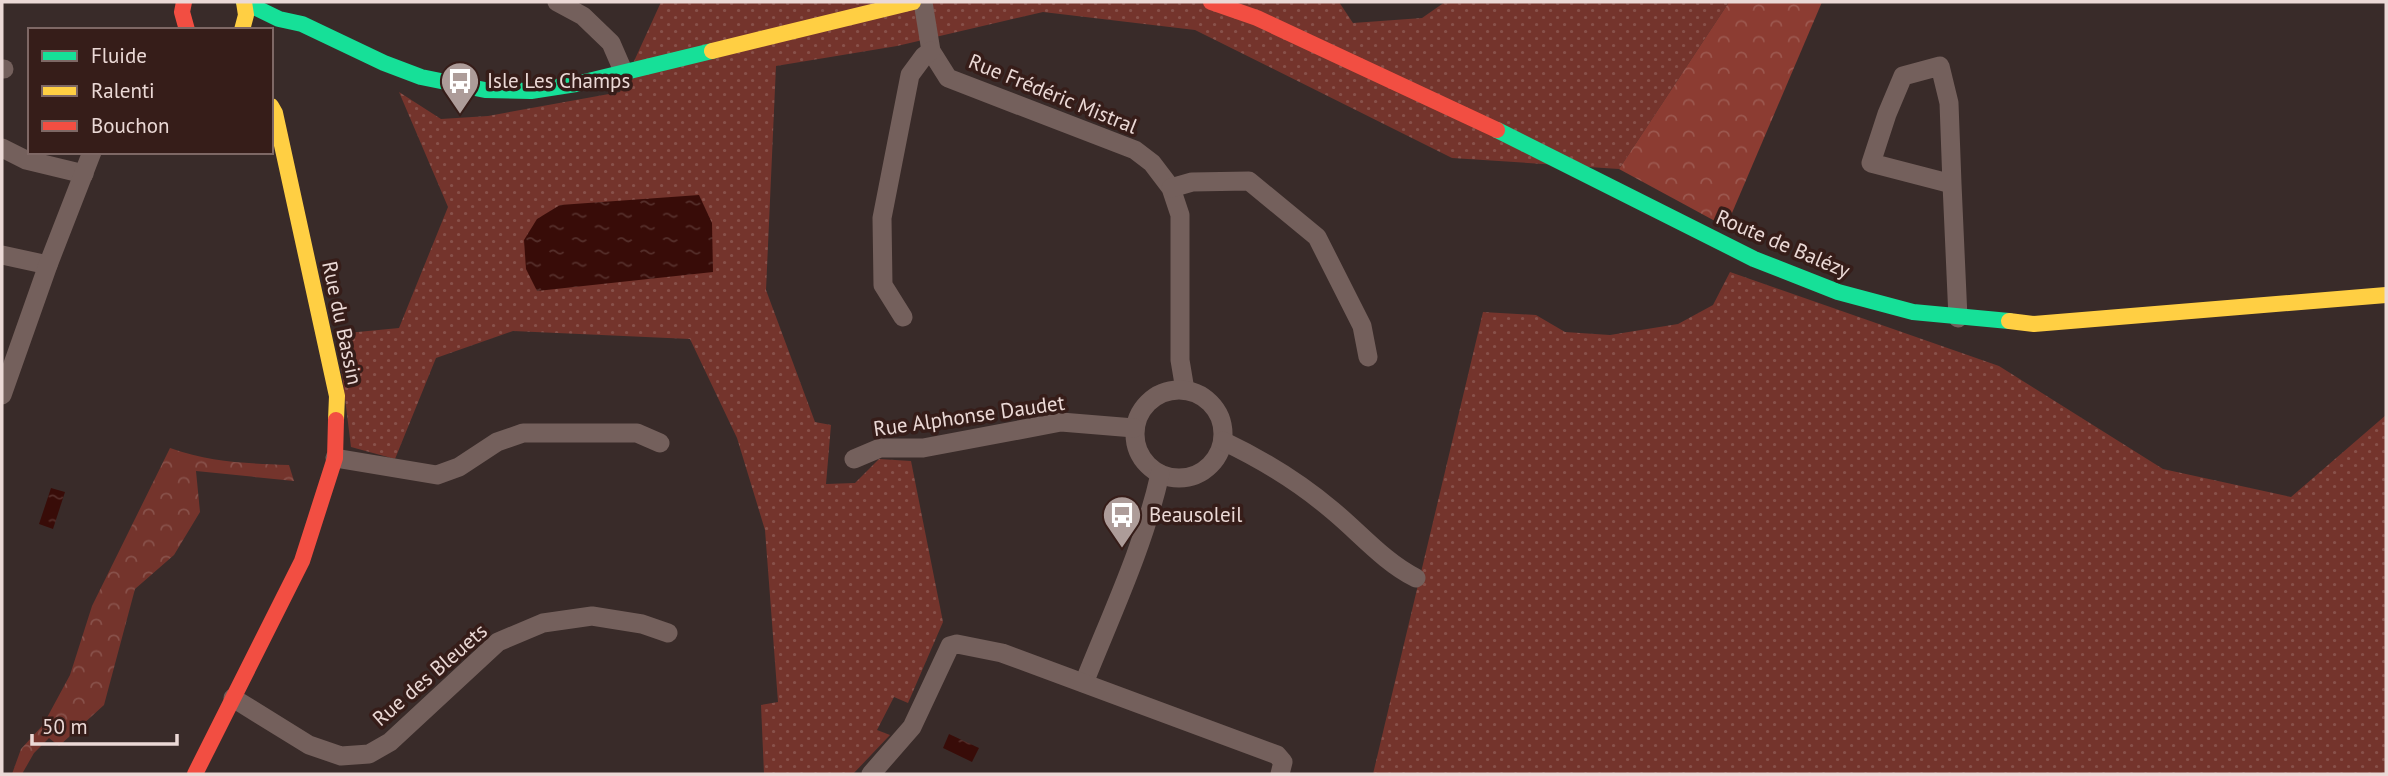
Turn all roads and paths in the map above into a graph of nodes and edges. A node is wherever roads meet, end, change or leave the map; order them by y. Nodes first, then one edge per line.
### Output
1 (244, 2) edge
2 (557, 2) edge
3 (913, 2) edge
4 (923, 2) edge
5 (1211, 2) edge
6 (183, 3) edge
7 (279, 19) junction
8 (243, 27) edge
9 (185, 28) edge
10 (931, 51) junction
11 (624, 73) junction
12 (273, 110) edge
13 (2, 148) edge
14 (91, 154) edge
15 (84, 174) junction
16 (1952, 184) junction
17 (1171, 188) junction
18 (2, 255) edge
19 (48, 265) junction
20 (2386, 295) edge
21 (903, 317) dead end
22 (1958, 318) junction
23 (11, 339) edge
24 (1368, 357) dead end
25 (1185, 390) junction
26 (2, 395) edge
27 (1134, 428) junction
28 (1223, 441) junction
29 (660, 443) dead end
30 (335, 458) junction
31 (854, 459) dead end
32 (1160, 474) junction
33 (1416, 578) dead end
34 (668, 633) dead end
35 (1084, 683) junction
36 (233, 698) junction
37 (195, 774) edge
38 (871, 774) edge
39 (1280, 774) edge

1 - 7 main road
1 - 8 main road
2 - 11 street
3 - 11 main road
4 - 10 street, Rue Frédéric Mistral
5 - 22 main road, Route de Balézy
6 - 9 main road
7 - 8 main road
7 - 11 main road
10 - 17 street, Rue Frédéric Mistral
10 - 21 street
12 - 30 main road, Rue du Bassin
13 - 15 street
14 - 15 street
15 - 19 street
16 - 16 street
16 - 22 street
17 - 24 street
17 - 25 street, Rue Frédéric Mistral
18 - 19 street
19 - 23 street
20 - 22 main road, Route de Balézy
23 - 26 street
25 - 27 street
25 - 28 street
27 - 31 street, Rue Alphonse Daudet
27 - 32 street
28 - 32 street
28 - 33 street
29 - 30 street
30 - 36 main road, Rue du Bassin
32 - 35 street
34 - 36 street, Rue des Bleuets
35 - 38 street
35 - 39 street
36 - 37 main road, Rue du Bassin

